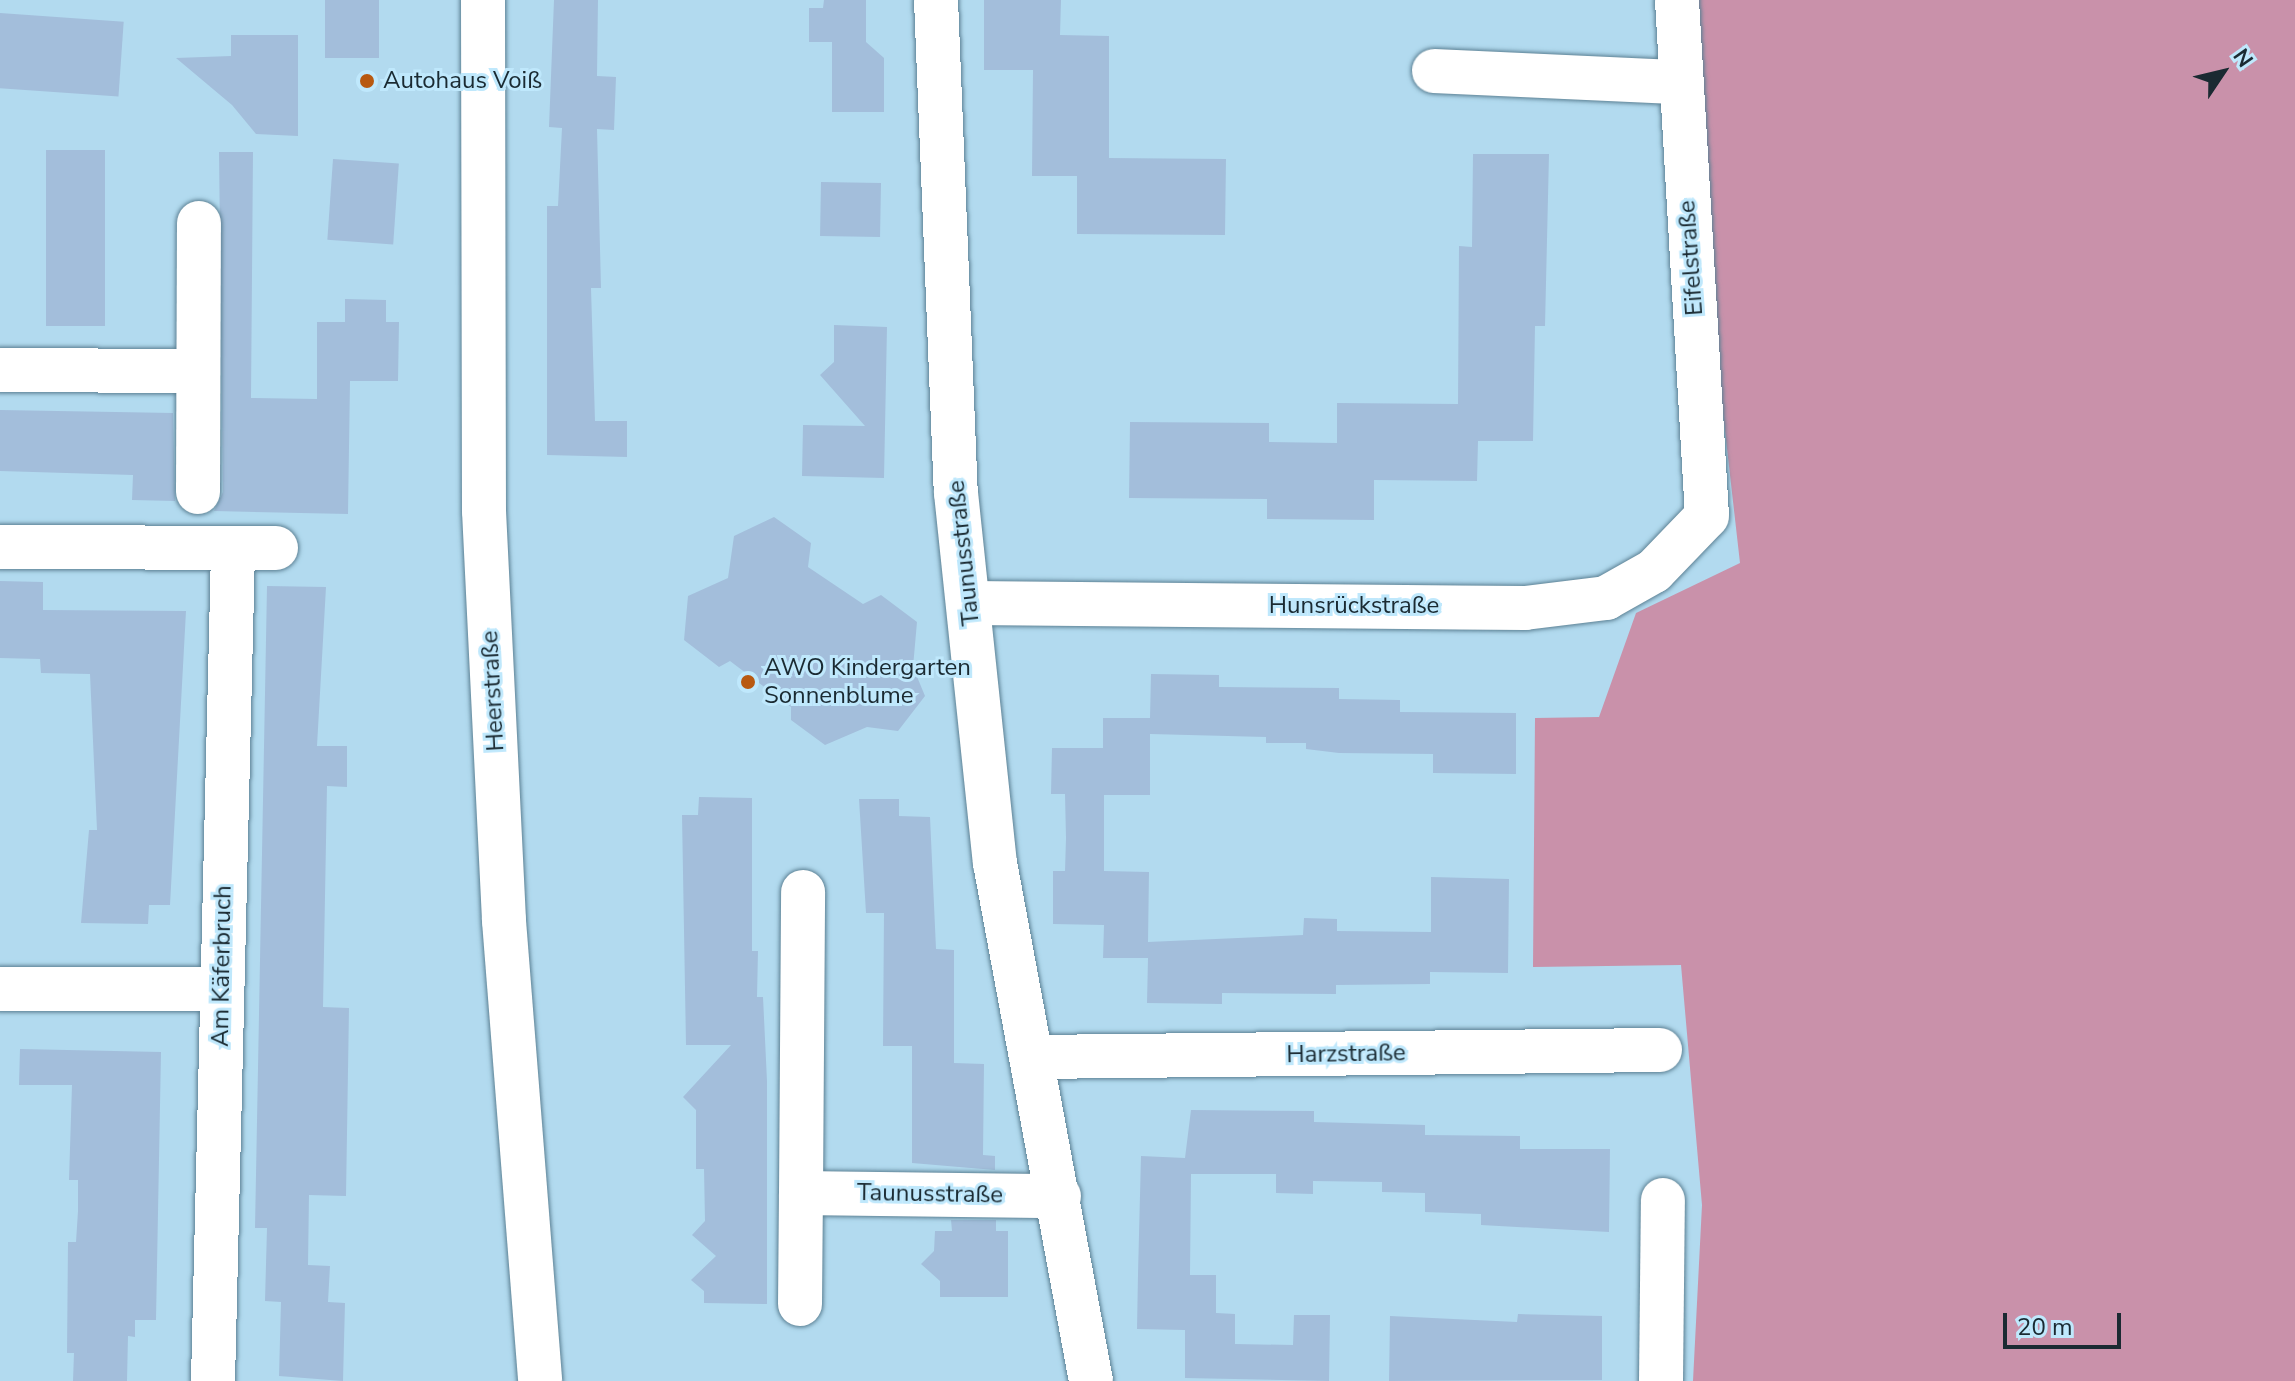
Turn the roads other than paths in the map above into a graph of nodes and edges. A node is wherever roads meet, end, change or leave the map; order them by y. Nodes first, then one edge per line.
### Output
1 (483, 0) edge
2 (936, 0) edge
3 (1677, 0) edge
4 (1434, 71) dead end
5 (1680, 82) junction
6 (199, 223) dead end
7 (0, 370) edge
8 (197, 371) junction
9 (198, 492) dead end
10 (1707, 516) joint
11 (0, 547) edge
12 (970, 603) junction
13 (803, 892) dead end
14 (0, 989) edge
15 (221, 989) junction
16 (1660, 1050) dead end
17 (1033, 1057) junction
18 (801, 1193) junction
19 (1059, 1196) junction
20 (1663, 1200) dead end
21 (800, 1304) dead end
22 (213, 1381) edge
23 (540, 1381) edge
24 (1091, 1381) edge
25 (1661, 1381) edge

1 - 23 street, Heerstraße
2 - 12 street, Taunusstraße
3 - 5 street, Eifelstraße
4 - 5 street
5 - 10 street, Eifelstraße
6 - 8 street
7 - 8 street
8 - 9 street
10 - 12 street, Hunsrückstraße
11 - 15 street, Am Käferbruch
12 - 17 street, Taunusstraße
13 - 18 street
14 - 15 street
15 - 22 street, Am Käferbruch
16 - 17 street, Harzstraße
17 - 19 street, Taunusstraße
18 - 19 street, Taunusstraße
18 - 21 street
19 - 24 street, Taunusstraße
20 - 25 street

